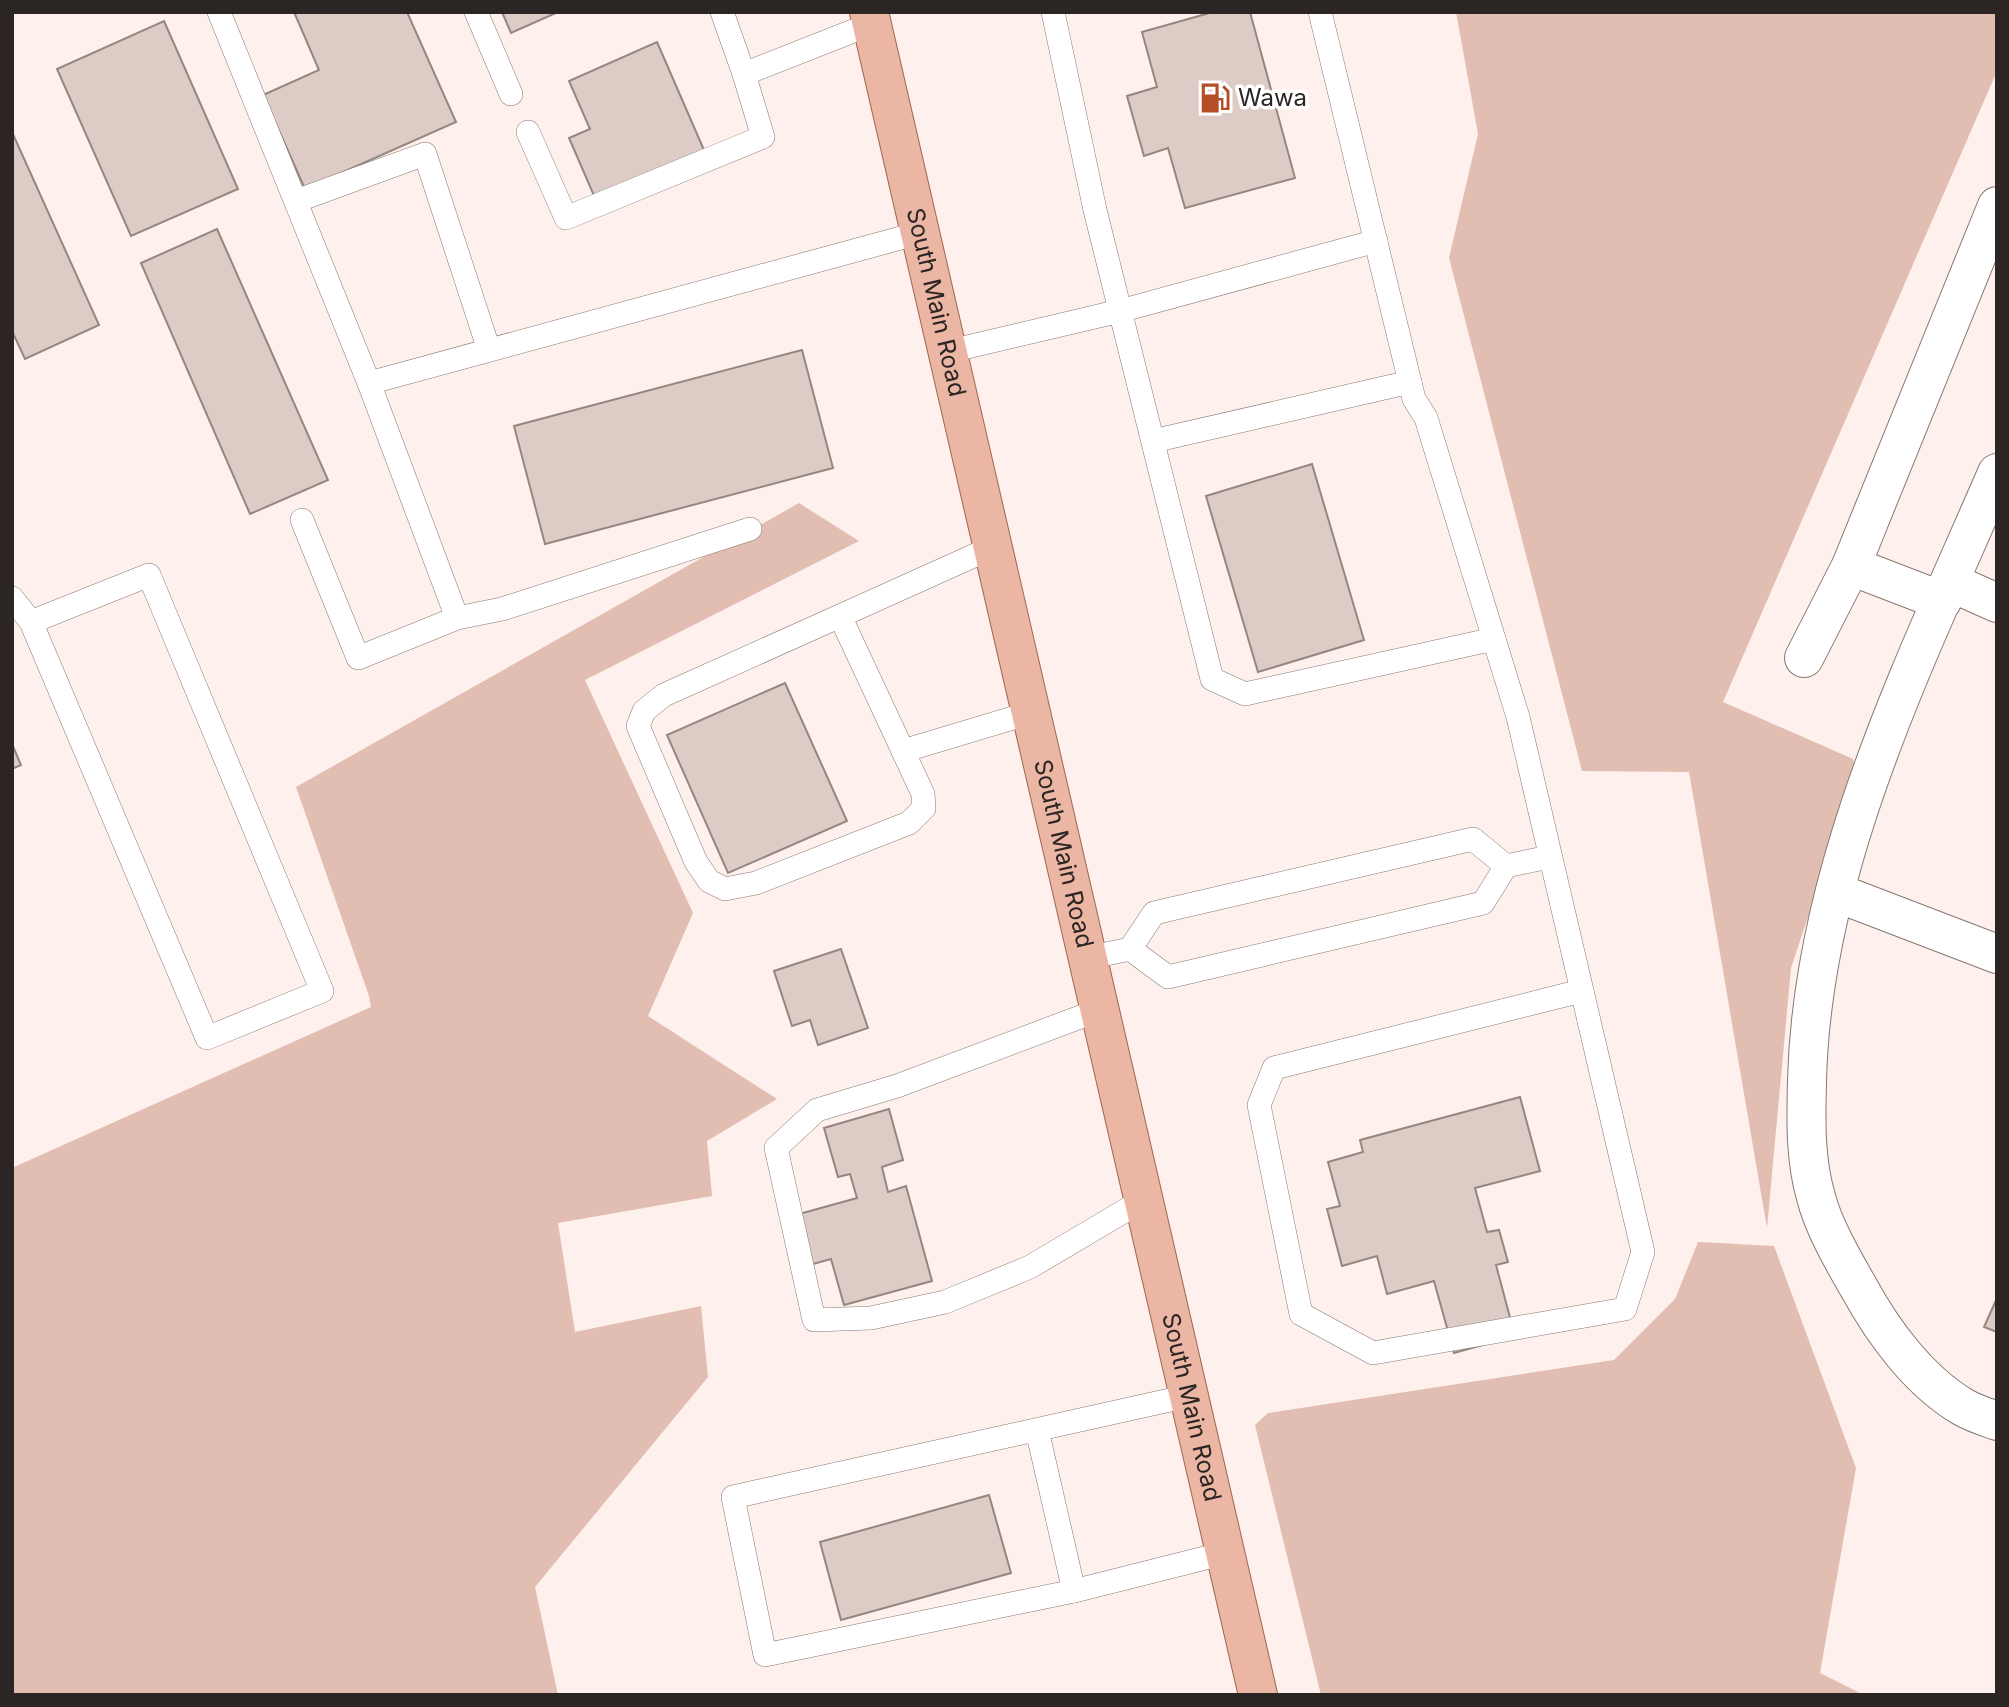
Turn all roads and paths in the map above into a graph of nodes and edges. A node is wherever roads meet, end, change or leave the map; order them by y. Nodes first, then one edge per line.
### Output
1 (219, 12) edge
2 (476, 12) edge
3 (722, 12) edge
4 (1053, 12) edge
5 (1320, 12) edge
6 (870, 18) edge
7 (744, 74) junction
8 (510, 94) dead end
9 (528, 132) dead end
10 (296, 201) junction
11 (1997, 206) edge
12 (919, 233) junction
13 (1376, 241) junction
14 (1120, 311) junction
15 (489, 350) junction
16 (946, 352) junction
17 (1410, 382) junction
18 (369, 383) junction
19 (1153, 441) junction
20 (1997, 473) edge
21 (302, 520) dead end
22 (750, 529) dead end
23 (991, 548) junction
24 (1851, 566) junction
25 (1946, 591) junction
26 (12, 597) edge
27 (1997, 603) edge
28 (840, 616) junction
29 (457, 618) junction
30 (32, 622) junction
31 (1494, 639) junction
32 (1804, 658) dead end
33 (1030, 713) junction
34 (903, 751) junction
35 (1549, 857) junction
36 (1506, 866) junction
37 (1835, 892) junction
38 (1130, 949) junction
39 (1997, 954) edge
40 (1087, 958) junction
41 (1581, 991) junction
42 (1099, 1010) junction
43 (1143, 1200) junction
44 (1188, 1396) junction
45 (1997, 1422) edge
46 (1037, 1430) junction
47 (1225, 1552) junction
48 (1074, 1591) junction
49 (1258, 1695) edge

1 - 10 lane
2 - 8 lane
3 - 7 lane
4 - 14 lane
5 - 13 lane
6 - 7 lane
6 - 12 main road, South Main Road
7 - 9 lane
10 - 15 lane
10 - 18 lane
11 - 24 street
12 - 15 lane
12 - 16 main road, South Main Road
13 - 14 lane
13 - 17 lane
14 - 16 lane
14 - 19 lane
15 - 18 lane
16 - 23 main road, South Main Road
17 - 19 lane
17 - 31 lane
18 - 29 lane
19 - 31 lane
20 - 25 street
21 - 29 lane
22 - 29 lane
23 - 28 lane
23 - 33 main road, South Main Road
24 - 25 street
24 - 32 street
25 - 27 street
25 - 37 street
26 - 30 lane
28 - 34 lane
28 - 34 lane
30 - 30 lane
31 - 35 lane
33 - 34 lane
33 - 40 main road, South Main Road
35 - 36 lane
35 - 41 lane
36 - 38 lane
36 - 38 lane
37 - 39 street
37 - 45 street
38 - 40 lane
40 - 42 main road, South Main Road
41 - 41 lane
42 - 43 main road, South Main Road
42 - 43 lane
43 - 44 main road, South Main Road
44 - 46 lane
44 - 47 main road, South Main Road
46 - 48 lane
46 - 48 lane
47 - 48 lane
47 - 49 main road, South Main Road

